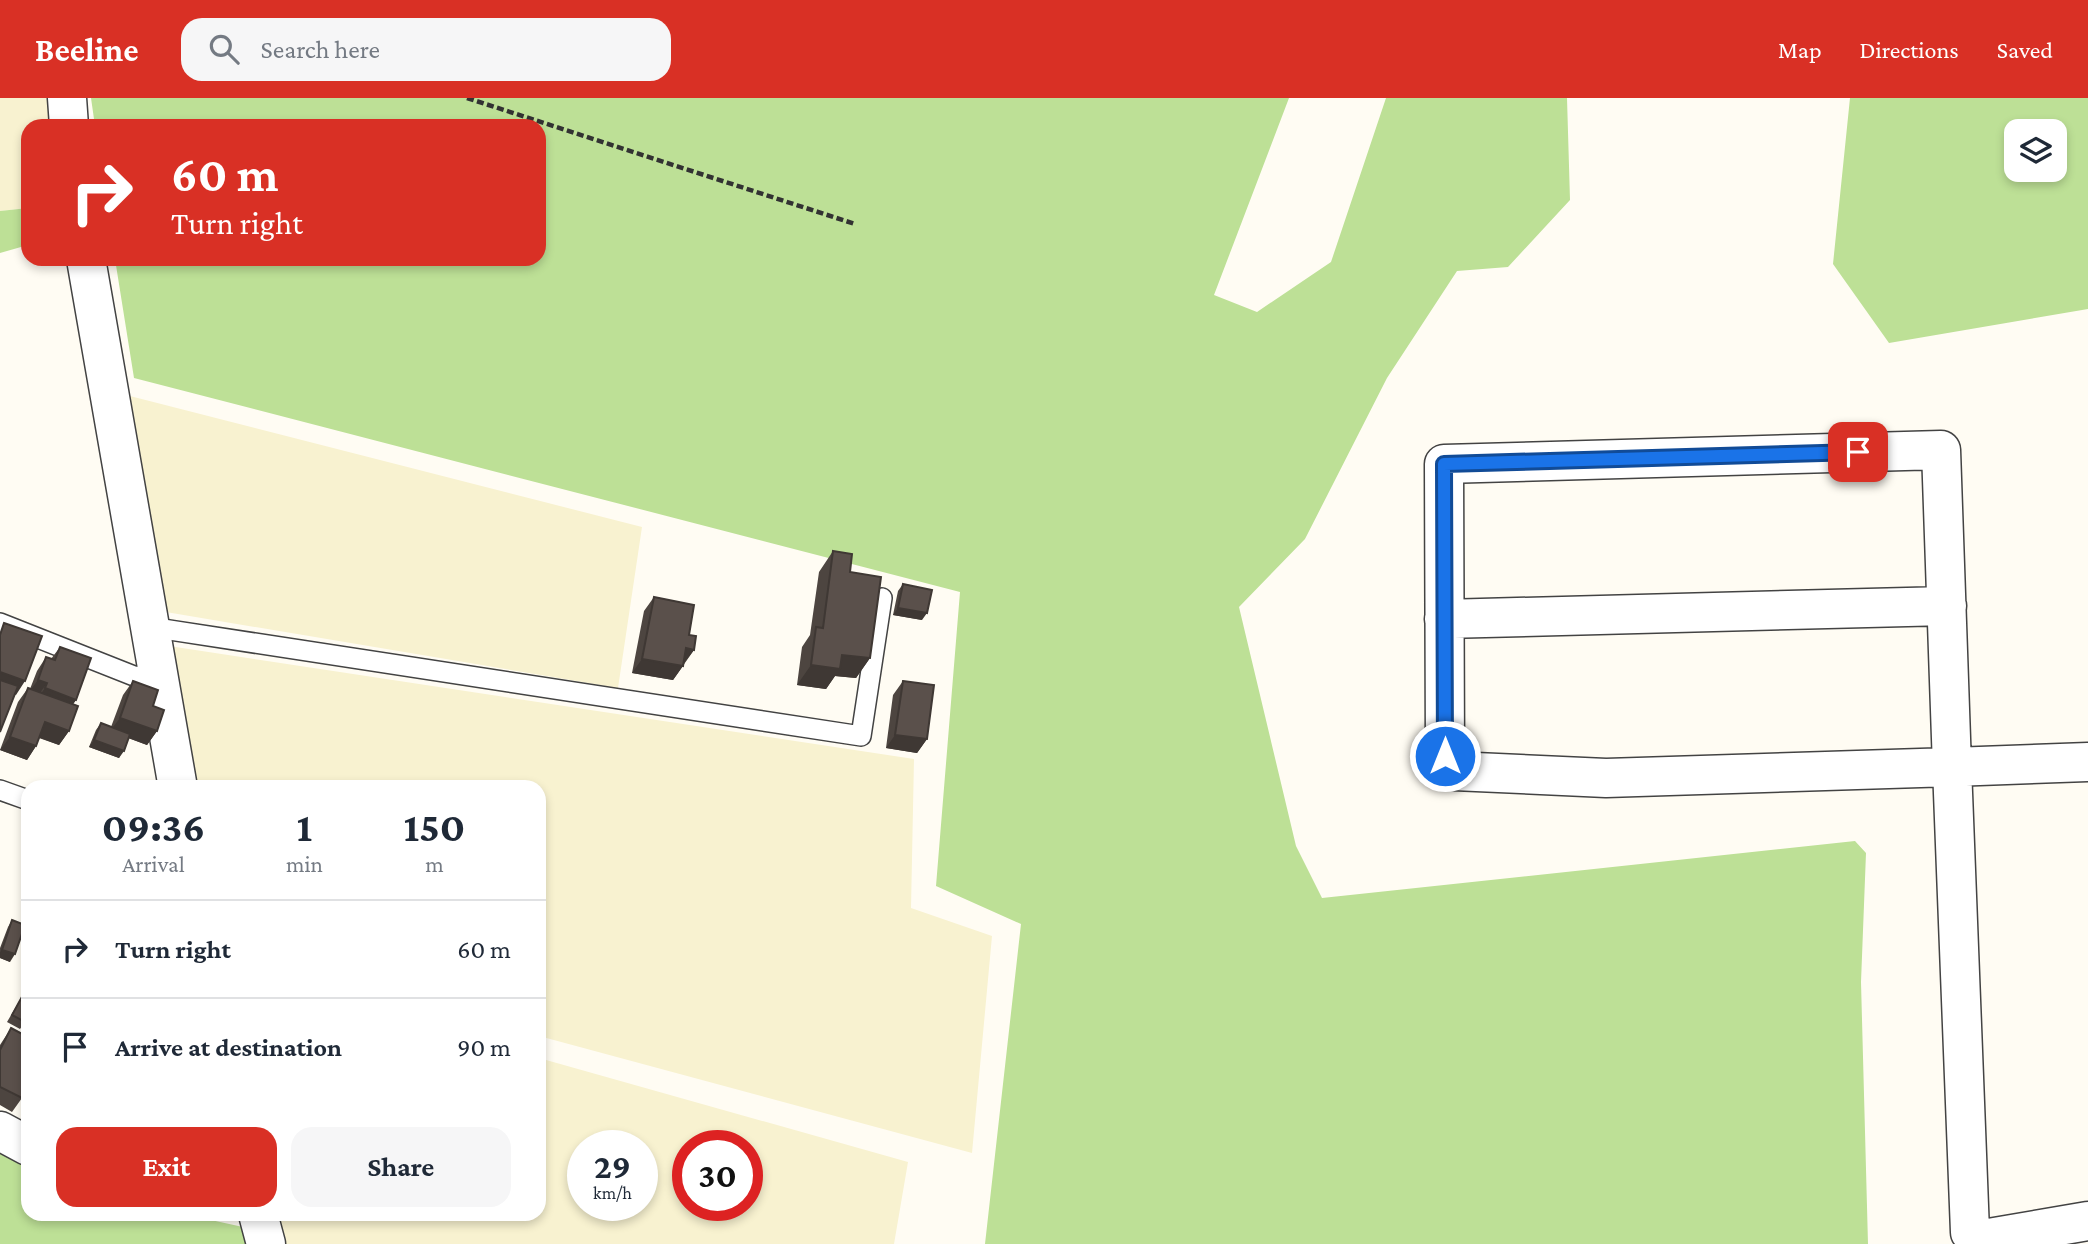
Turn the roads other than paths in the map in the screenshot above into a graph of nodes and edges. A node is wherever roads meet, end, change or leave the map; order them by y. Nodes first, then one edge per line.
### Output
1 (67, 98) edge
2 (68, 119) edge
3 (87, 266) edge
4 (882, 598) edge
5 (1947, 606) junction
6 (1444, 619) junction
7 (0, 623) edge
8 (150, 627) junction
9 (158, 677) junction
10 (2088, 762) edge
11 (1952, 767) junction
12 (177, 780) edge
13 (0, 789) edge
14 (21, 797) edge
15 (0, 1131) edge
16 (21, 1142) edge
17 (260, 1221) edge
18 (2088, 1221) edge
19 (266, 1244) edge

1 - 2 street
3 - 8 street
4 - 8 lane
5 - 6 street
5 - 6 street
5 - 11 street
6 - 11 street
7 - 9 lane
8 - 9 street
9 - 12 street
10 - 11 street
11 - 18 street
13 - 14 lane
15 - 16 street
17 - 19 street

